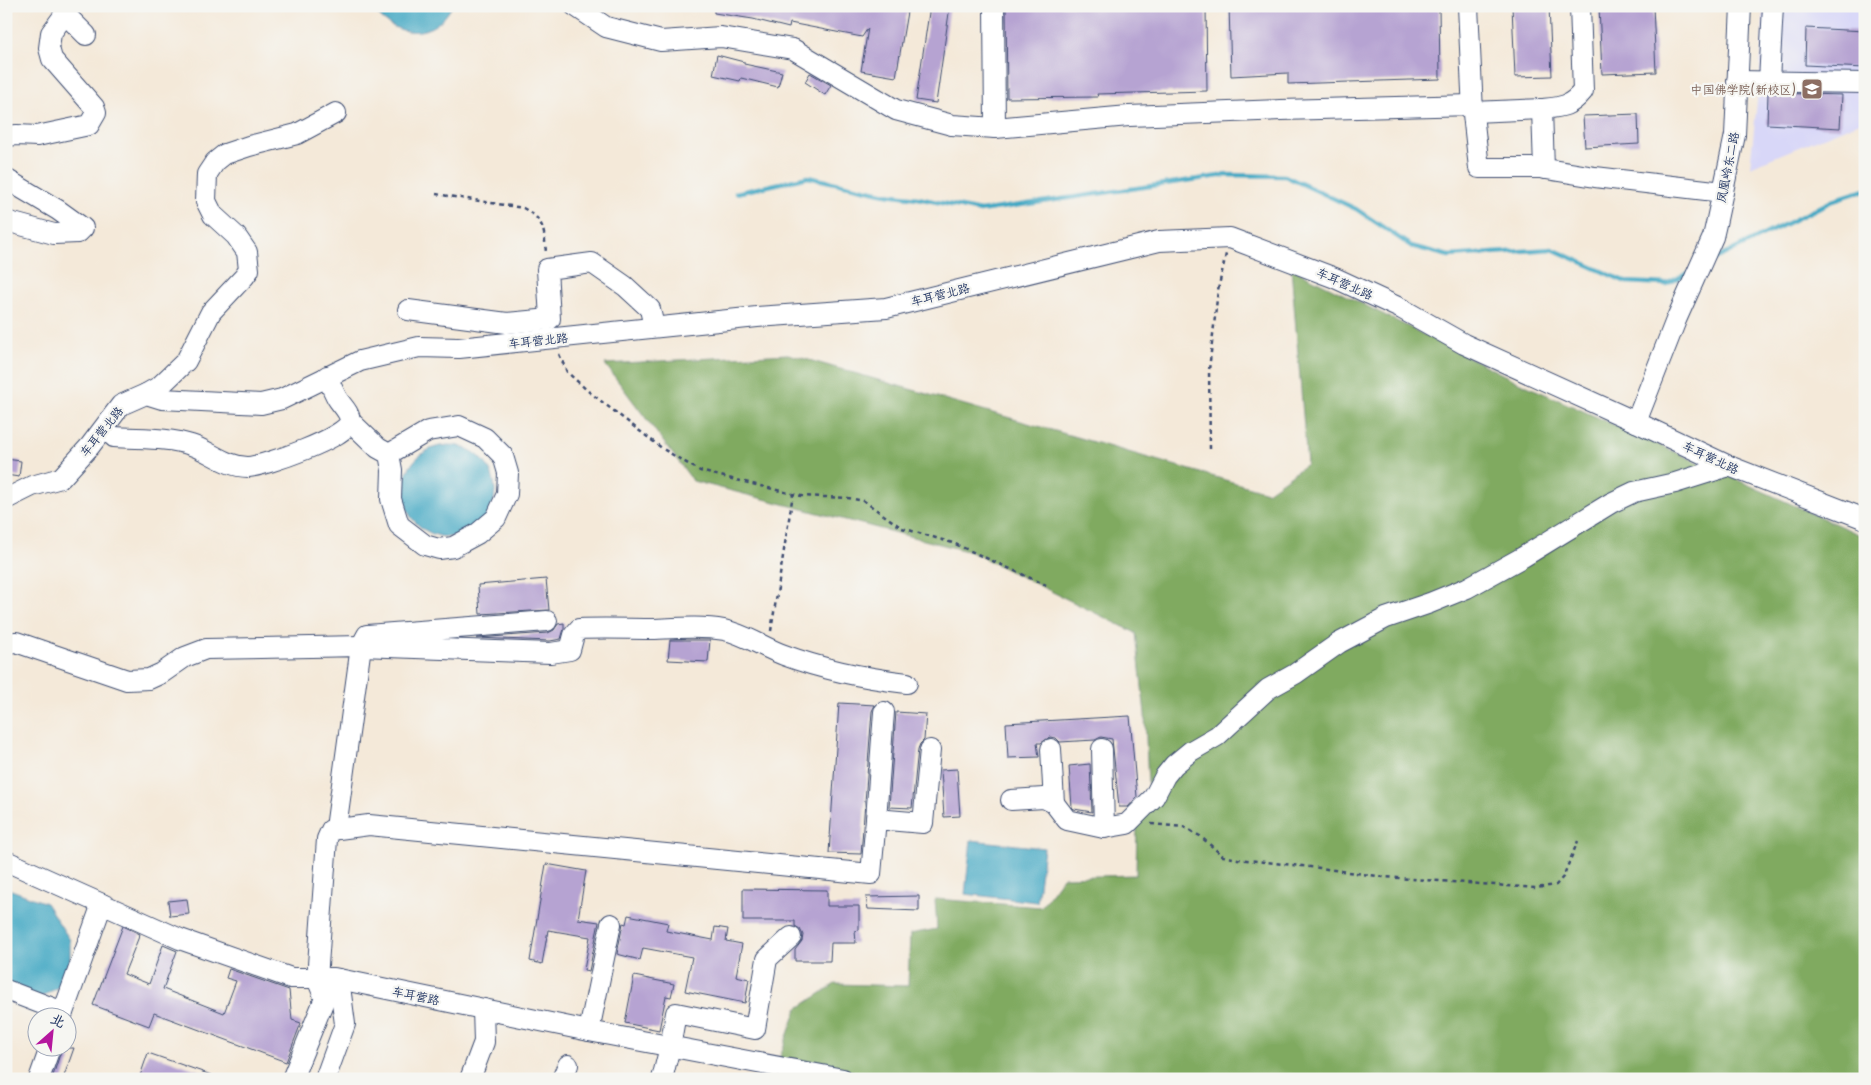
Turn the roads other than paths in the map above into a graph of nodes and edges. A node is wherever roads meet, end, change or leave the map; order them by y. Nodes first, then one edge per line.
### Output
1 (575, 6) edge
2 (994, 6) edge
3 (1468, 6) edge
4 (1580, 6) edge
5 (1741, 6) edge
6 (1773, 6) edge
7 (64, 10) edge
8 (86, 35) dead end
9 (1737, 81) junction
10 (1769, 81) junction
11 (1865, 83) edge
12 (1542, 109) junction
13 (1473, 112) junction
14 (336, 113) dead end
15 (994, 128) junction
16 (6, 136) edge
17 (1544, 169) junction
18 (6, 179) edge
19 (1723, 192) junction
20 (6, 221) edge
21 (408, 310) dead end
22 (654, 327) junction
23 (328, 376) junction
24 (146, 394) junction
25 (350, 422) junction
26 (1636, 422) junction
27 (114, 437) dead end
28 (389, 454) junction
29 (1729, 466) junction
30 (6, 499) edge
31 (1865, 518) edge
32 (546, 620) dead end
33 (6, 643) edge
34 (361, 646) junction
35 (907, 683) dead end
36 (884, 712) dead end
37 (1050, 749) dead end
38 (1102, 749) dead end
39 (930, 750) dead end
40 (1011, 800) dead end
41 (1054, 803) junction
42 (876, 819) junction
43 (336, 828) junction
44 (1104, 828) junction
45 (6, 861) edge
46 (102, 904) junction
47 (611, 924) dead end
48 (791, 937) dead end
49 (317, 979) junction
50 (339, 979) junction
51 (6, 990) edge
52 (46, 1008) edge
53 (65, 1008) edge
54 (483, 1009) junction
55 (589, 1031) junction
56 (670, 1046) junction
57 (46, 1058) edge
58 (39, 1079) edge
59 (292, 1079) edge
60 (325, 1079) edge
61 (470, 1079) edge
62 (662, 1079) edge
63 (843, 1079) edge

1 - 15 street
2 - 15 street
3 - 13 street
4 - 12 street
5 - 9 street, 凤凰岭东二路
6 - 10 street
7 - 8 street
7 - 16 street
9 - 10 street
9 - 19 street, 凤凰岭东二路
10 - 11 street
12 - 13 street
12 - 17 street
13 - 15 street
13 - 17 street
14 - 24 street
17 - 19 street
18 - 20 street
19 - 26 street, 凤凰岭东二路
21 - 22 street
22 - 23 street, 车耳营北路
22 - 26 street, 车耳营北路
23 - 24 street, 车耳营北路
23 - 25 street
24 - 30 street, 车耳营北路
25 - 27 street
25 - 28 street
26 - 29 street, 车耳营北路
28 - 28 street
29 - 31 street, 车耳营北路
29 - 44 street
32 - 34 street
33 - 34 street
34 - 35 street
34 - 43 street
36 - 42 street
37 - 41 street
38 - 44 street
39 - 42 street
40 - 41 street
41 - 44 street
42 - 43 street
43 - 49 street
45 - 46 street, 车耳营路
46 - 49 street, 车耳营路
46 - 53 street
47 - 55 street
48 - 56 street
49 - 50 street, 车耳营路
49 - 59 street
50 - 54 street, 车耳营路
50 - 60 street
51 - 52 street
54 - 55 street, 车耳营路
54 - 61 street
55 - 56 street, 车耳营路
56 - 62 street
56 - 63 street, 车耳营路
57 - 58 street

